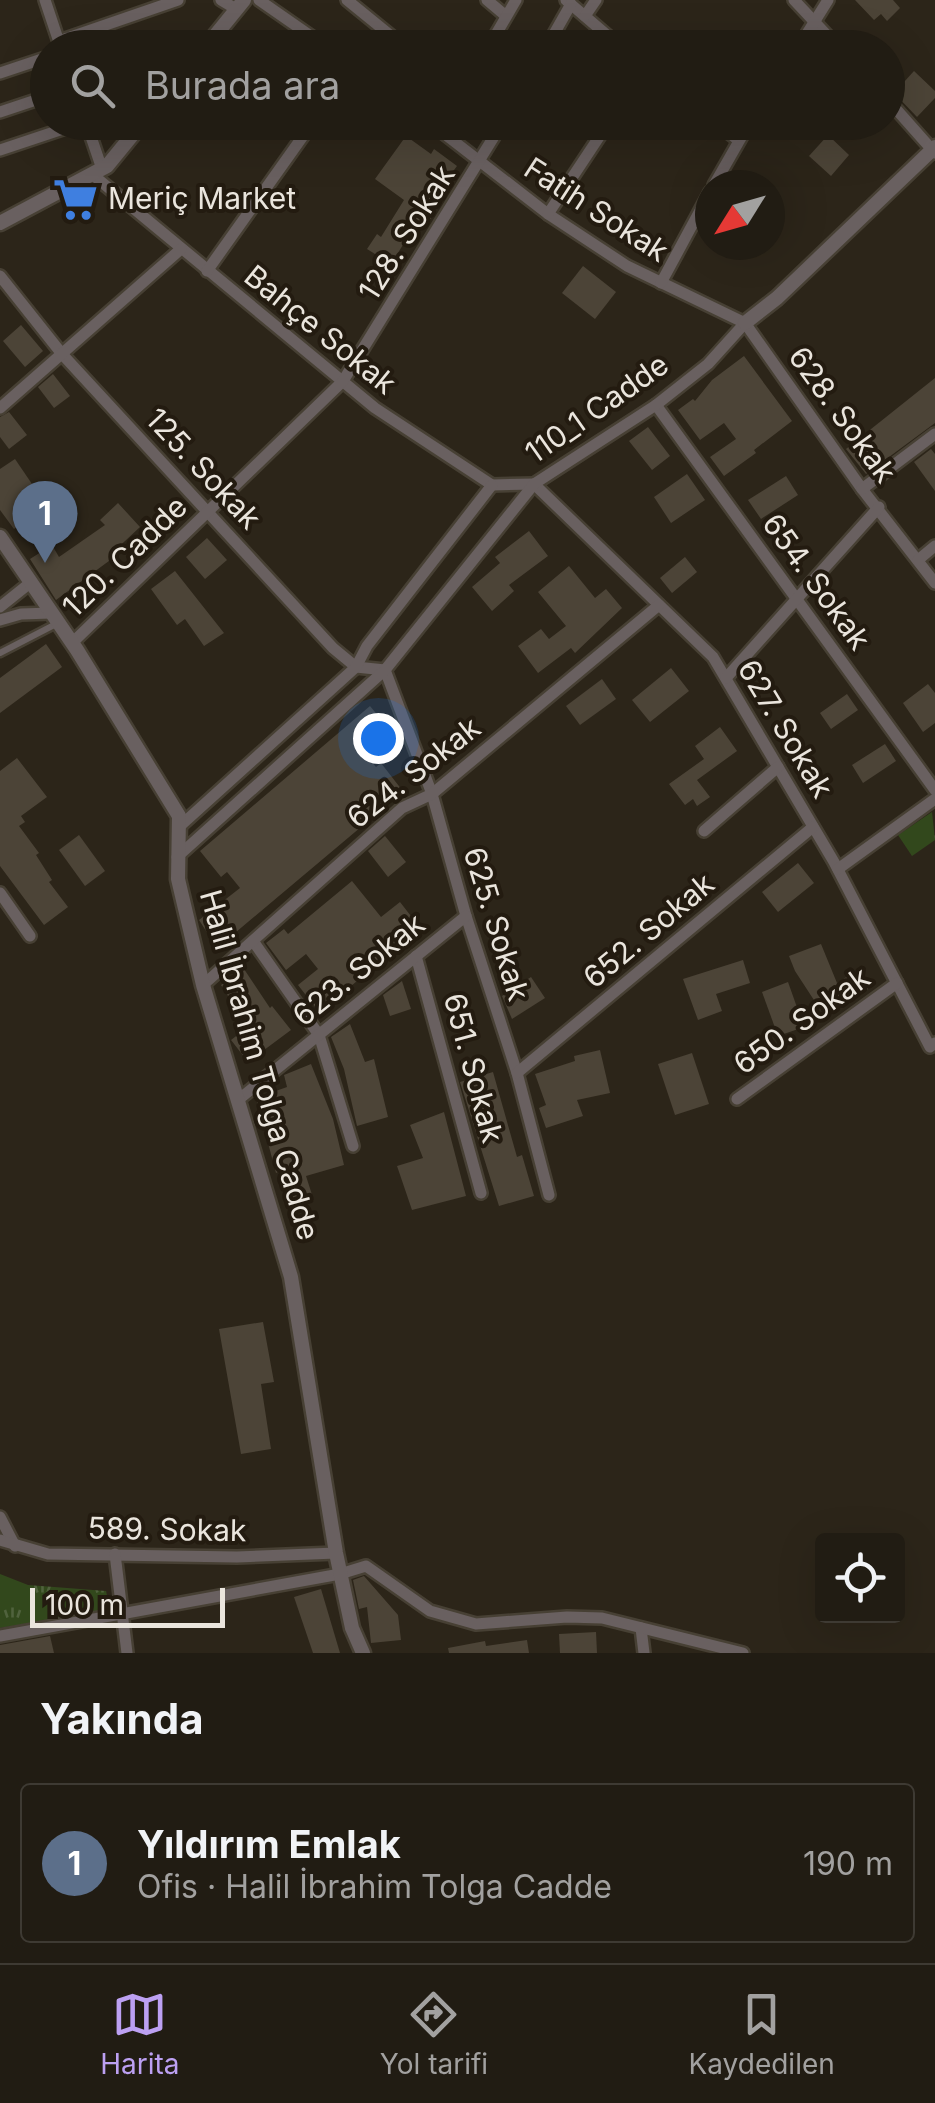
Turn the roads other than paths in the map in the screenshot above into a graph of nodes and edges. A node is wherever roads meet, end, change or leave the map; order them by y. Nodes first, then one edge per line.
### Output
1 (45, 0) edge
2 (178, 0) edge
3 (220, 0) edge
4 (259, 0) edge
5 (347, 0) edge
6 (486, 0) edge
7 (516, 0) edge
8 (596, 0) edge
9 (794, 0) edge
10 (828, 0) edge
11 (568, 2) edge
12 (240, 5) edge
13 (506, 16) junction
14 (585, 16) junction
15 (814, 21) junction
16 (55, 30) edge
17 (98, 30) edge
18 (219, 30) edge
19 (302, 30) edge
20 (384, 30) edge
21 (498, 30) edge
22 (555, 30) edge
23 (601, 30) edge
24 (809, 30) edge
25 (822, 30) edge
26 (30, 62) edge
27 (0, 73) edge
28 (30, 102) edge
29 (0, 112) edge
30 (905, 118) edge
31 (30, 140) edge
32 (90, 140) edge
33 (127, 140) edge
34 (300, 140) edge
35 (458, 140) edge
36 (493, 140) edge
37 (598, 140) edge
38 (738, 140) edge
39 (0, 150) edge
40 (934, 150) edge
41 (481, 162) junction
42 (722, 170) edge
43 (98, 172) junction
44 (548, 214) junction
45 (695, 220) edge
46 (0, 223) edge
47 (181, 248) junction
48 (207, 271) junction
49 (0, 276) edge
50 (661, 283) junction
51 (745, 323) junction
52 (62, 354) junction
53 (343, 382) junction
54 (656, 405) junction
55 (0, 408) edge
56 (935, 434) edge
57 (534, 484) junction
58 (492, 485) junction
59 (862, 489) junction
60 (878, 507) junction
61 (208, 511) junction
62 (0, 536) edge
63 (935, 546) edge
64 (918, 560) junction
65 (30, 583) junction
66 (935, 584) edge
67 (798, 598) junction
68 (660, 605) junction
69 (0, 607) edge
70 (54, 618) junction
71 (0, 620) edge
72 (72, 643) junction
73 (0, 654) edge
74 (356, 667) junction
75 (384, 670) junction
76 (726, 678) junction
77 (778, 767) junction
78 (935, 790) edge
79 (432, 794) junction
80 (935, 799) edge
81 (179, 827) junction
82 (813, 827) junction
83 (704, 831) dead end
84 (178, 857) junction
85 (838, 869) junction
86 (0, 893) edge
87 (466, 916) junction
88 (30, 936) dead end
89 (253, 941) junction
90 (416, 956) junction
91 (897, 983) junction
92 (203, 985) junction
93 (319, 1034) junction
94 (932, 1045) edge
95 (517, 1074) junction
96 (738, 1099) dead end
97 (238, 1100) junction
98 (353, 1146) dead end
99 (481, 1193) dead end
100 (549, 1195) dead end
101 (0, 1517) edge
102 (0, 1540) edge
103 (15, 1546) junction
104 (336, 1552) junction
105 (115, 1554) junction
106 (340, 1574) junction
107 (123, 1614) junction
108 (642, 1628) junction
109 (0, 1636) edge
110 (127, 1653) edge
111 (364, 1653) edge
112 (644, 1653) edge
113 (744, 1653) edge

1 - 16 street
2 - 17 street
3 - 12 street
4 - 19 street
5 - 20 street
6 - 13 street
7 - 13 street
8 - 14 street
9 - 15 street
10 - 15 street
11 - 14 street
11 - 22 street
12 - 18 street
13 - 21 street
14 - 23 street
15 - 24 street
15 - 25 street
26 - 27 street
28 - 29 street
30 - 40 street
31 - 39 street
32 - 43 street
33 - 43 street
34 - 48 street
35 - 41 street, Fatih Sokak
36 - 41 street, 128. Sokak
37 - 44 street
38 - 42 street
40 - 51 street, 110_1 Cadde
41 - 44 street, Fatih Sokak
41 - 53 street, 128. Sokak
43 - 46 street
43 - 47 street, Bahçe Sokak
44 - 50 street, Fatih Sokak
45 - 50 street
47 - 48 street, Bahçe Sokak
47 - 52 street
48 - 53 street, Bahçe Sokak
49 - 52 street, 125. Sokak
50 - 51 street, Fatih Sokak
51 - 54 street, 110_1 Cadde
51 - 59 street, 628. Sokak
52 - 55 street
52 - 61 street, 125. Sokak
53 - 58 street, Bahçe Sokak
53 - 61 street, 120. Cadde
54 - 57 street, 110_1 Cadde
54 - 67 street, 654. Sokak
56 - 59 street
57 - 58 street
57 - 68 street, 627. Sokak
57 - 75 street, 110_1 Cadde
58 - 74 street
59 - 60 street, 628. Sokak
60 - 64 street, 628. Sokak
60 - 67 street
61 - 72 street, 120. Cadde
61 - 74 street, 125. Sokak
62 - 65 street, Halil İbrahim Tolga Cadde
63 - 64 street
64 - 66 street, 628. Sokak
65 - 69 street
65 - 70 street, Halil İbrahim Tolga Cadde
67 - 76 street
67 - 78 street, 654. Sokak
68 - 76 street, 627. Sokak
68 - 79 street, 624. Sokak
70 - 71 street
70 - 72 street, Halil İbrahim Tolga Cadde
70 - 73 lane
72 - 81 street, Halil İbrahim Tolga Cadde
74 - 75 street
74 - 81 street
75 - 79 street, 625. Sokak
75 - 84 street, 110_1 Cadde
76 - 77 street, 627. Sokak
77 - 82 street, 627. Sokak
77 - 83 street
79 - 87 street, 625. Sokak
79 - 89 street, 624. Sokak
80 - 85 street
81 - 84 street, Halil İbrahim Tolga Cadde
82 - 85 street, 627. Sokak
82 - 95 street, 652. Sokak
84 - 92 street, Halil İbrahim Tolga Cadde
85 - 91 street, 627. Sokak
86 - 88 street
87 - 90 street, 623. Sokak
87 - 95 street, 625. Sokak
89 - 92 street, 624. Sokak
89 - 93 street
90 - 93 street, 623. Sokak
90 - 99 street, 651. Sokak
91 - 94 street, 627. Sokak
91 - 96 street, 650. Sokak
92 - 97 street, Halil İbrahim Tolga Cadde
93 - 97 street, 623. Sokak
93 - 98 street
95 - 100 street, 625. Sokak
97 - 104 street, Halil İbrahim Tolga Cadde
101 - 103 street
102 - 103 street, 589. Sokak
103 - 105 street, 589. Sokak
104 - 105 street, 589. Sokak
104 - 106 street, Halil İbrahim Tolga Cadde
105 - 107 street
106 - 107 street
106 - 108 street
106 - 111 street, Halil İbrahim Tolga Cadde
107 - 109 street
107 - 110 street
108 - 112 street
108 - 113 street

